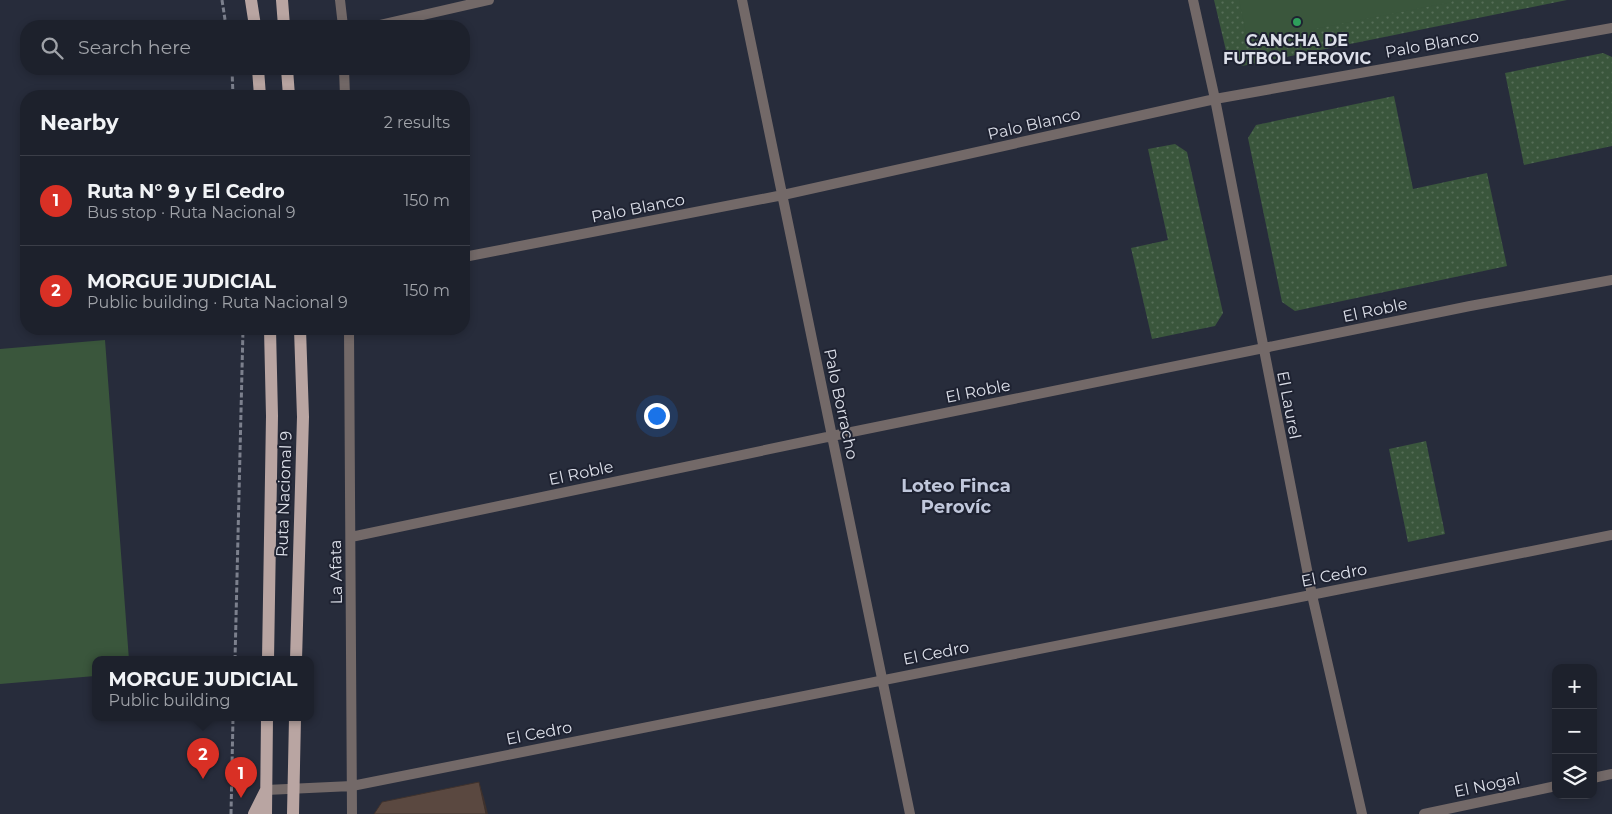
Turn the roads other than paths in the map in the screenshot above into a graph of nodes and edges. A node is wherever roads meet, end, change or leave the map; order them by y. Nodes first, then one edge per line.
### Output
1 (251, 0) edge
2 (282, 0) edge
3 (340, 0) edge
4 (489, 0) edge
5 (742, 0) edge
6 (1193, 0) edge
7 (254, 20) edge
8 (284, 20) edge
9 (342, 20) edge
10 (401, 20) edge
11 (1612, 28) edge
12 (258, 75) edge
13 (287, 75) edge
14 (344, 75) edge
15 (260, 90) edge
16 (289, 90) edge
17 (345, 90) edge
18 (1215, 99) junction
19 (782, 195) junction
20 (470, 256) edge
21 (1612, 280) edge
22 (270, 335) edge
23 (300, 335) edge
24 (349, 335) edge
25 (1262, 348) junction
26 (832, 436) junction
27 (1612, 535) edge
28 (351, 537) junction
29 (1312, 595) junction
30 (268, 656) edge
31 (296, 656) edge
32 (882, 679) junction
33 (267, 721) edge
34 (294, 721) edge
35 (1612, 774) edge
36 (1597, 777) edge
37 (352, 786) junction
38 (1552, 787) edge
39 (293, 789) junction
40 (266, 790) junction
41 (254, 814) edge
42 (266, 814) edge
43 (293, 814) edge
44 (352, 814) edge
45 (910, 814) edge
46 (1362, 814) edge
47 (1424, 814) edge

1 - 7 main road
2 - 8 main road
3 - 9 street
4 - 10 street
5 - 19 street, Palo Borracho
6 - 18 street, El Laurel
11 - 18 street, Palo Blanco
12 - 15 main road
13 - 16 main road
14 - 17 street
18 - 19 street, Palo Blanco
18 - 25 street, El Laurel
19 - 20 street, Palo Blanco
19 - 26 street, Palo Borracho
21 - 25 street, El Roble
22 - 30 main road, Ruta Nacional 9
23 - 31 main road, Ruta Nacional 9
24 - 28 street, La Afata
25 - 26 street, El Roble
25 - 29 street, El Laurel
26 - 28 street, El Roble
26 - 32 street, Palo Borracho
27 - 29 street, El Cedro
28 - 37 street, La Afata
29 - 32 street, El Cedro
29 - 46 street, El Laurel
32 - 37 street, El Cedro
32 - 45 street, Palo Borracho
33 - 40 main road
34 - 39 main road
35 - 36 street
37 - 39 street, El Cedro
37 - 44 street, La Afata
38 - 47 street, El Nogal
39 - 40 street, El Cedro
39 - 43 main road
40 - 41 main road
40 - 42 main road

